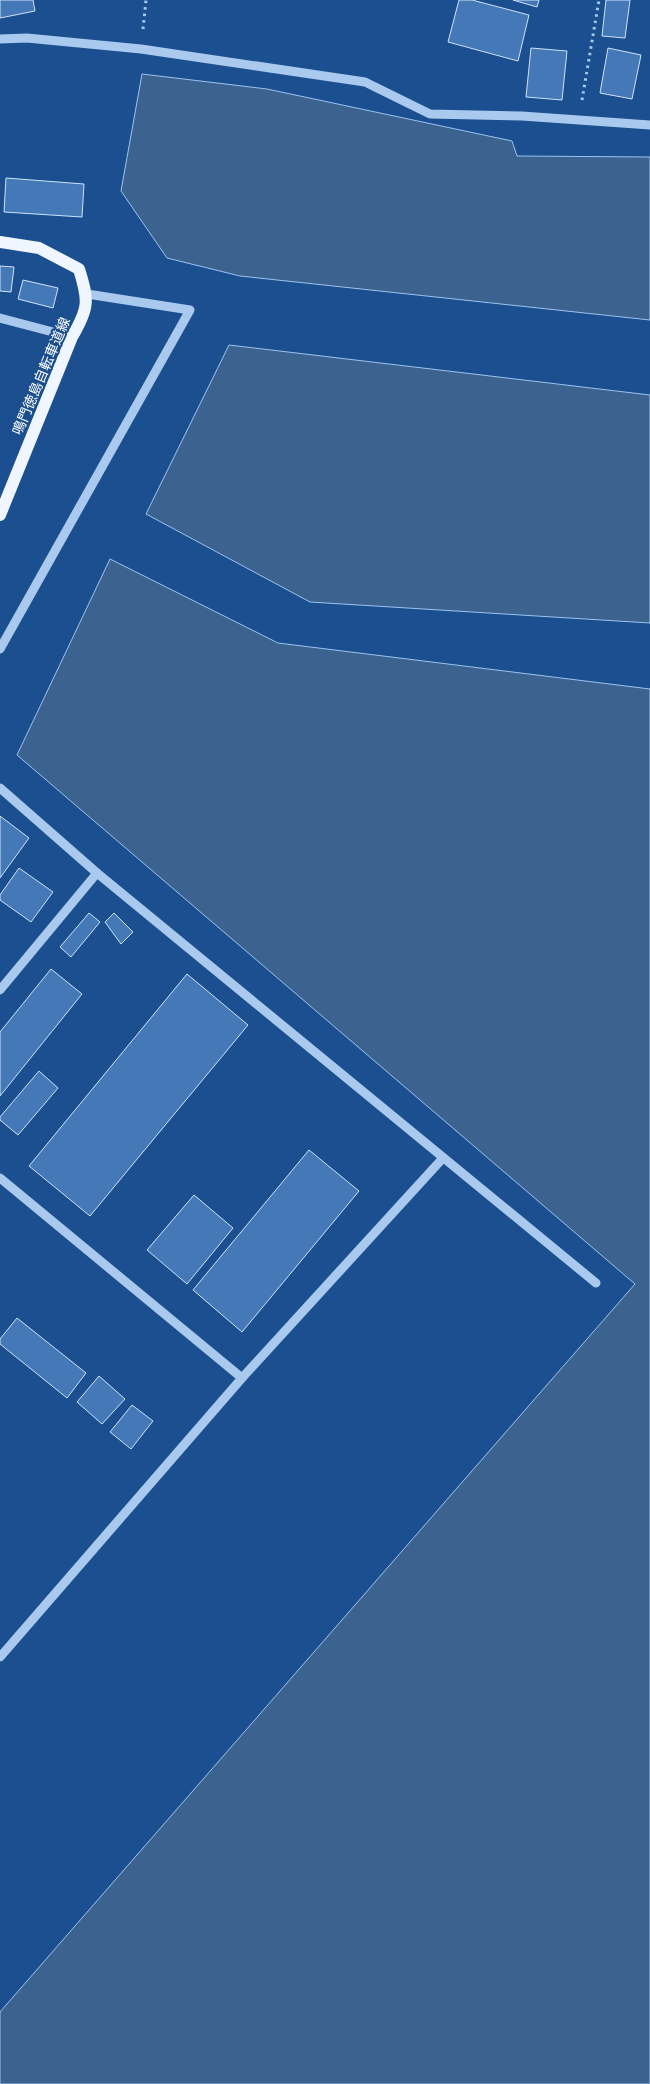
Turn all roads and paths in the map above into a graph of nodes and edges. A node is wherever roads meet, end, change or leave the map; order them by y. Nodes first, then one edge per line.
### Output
1 (146, 0) edge
2 (598, 0) edge
3 (0, 39) edge
4 (141, 49) junction
5 (579, 120) junction
6 (650, 125) edge
7 (0, 242) edge
8 (87, 294) junction
9 (0, 318) edge
10 (72, 337) junction
11 (0, 515) edge
12 (0, 649) edge
13 (0, 788) edge
14 (97, 874) junction
15 (0, 990) edge
16 (443, 1158) junction
17 (0, 1178) edge
18 (596, 1283) dead end
19 (242, 1378) junction
20 (0, 1657) edge

1 - 4 path
2 - 5 path
3 - 4 street
4 - 5 street
5 - 6 street
7 - 8 main road, 鳴門徳島自転車道線
8 - 10 main road, 鳴門徳島自転車道線
8 - 12 street
9 - 10 street
10 - 11 main road, 鳴門徳島自転車道線
13 - 14 street
14 - 15 street
14 - 16 street
16 - 18 street
16 - 19 street
17 - 19 street
19 - 20 street

